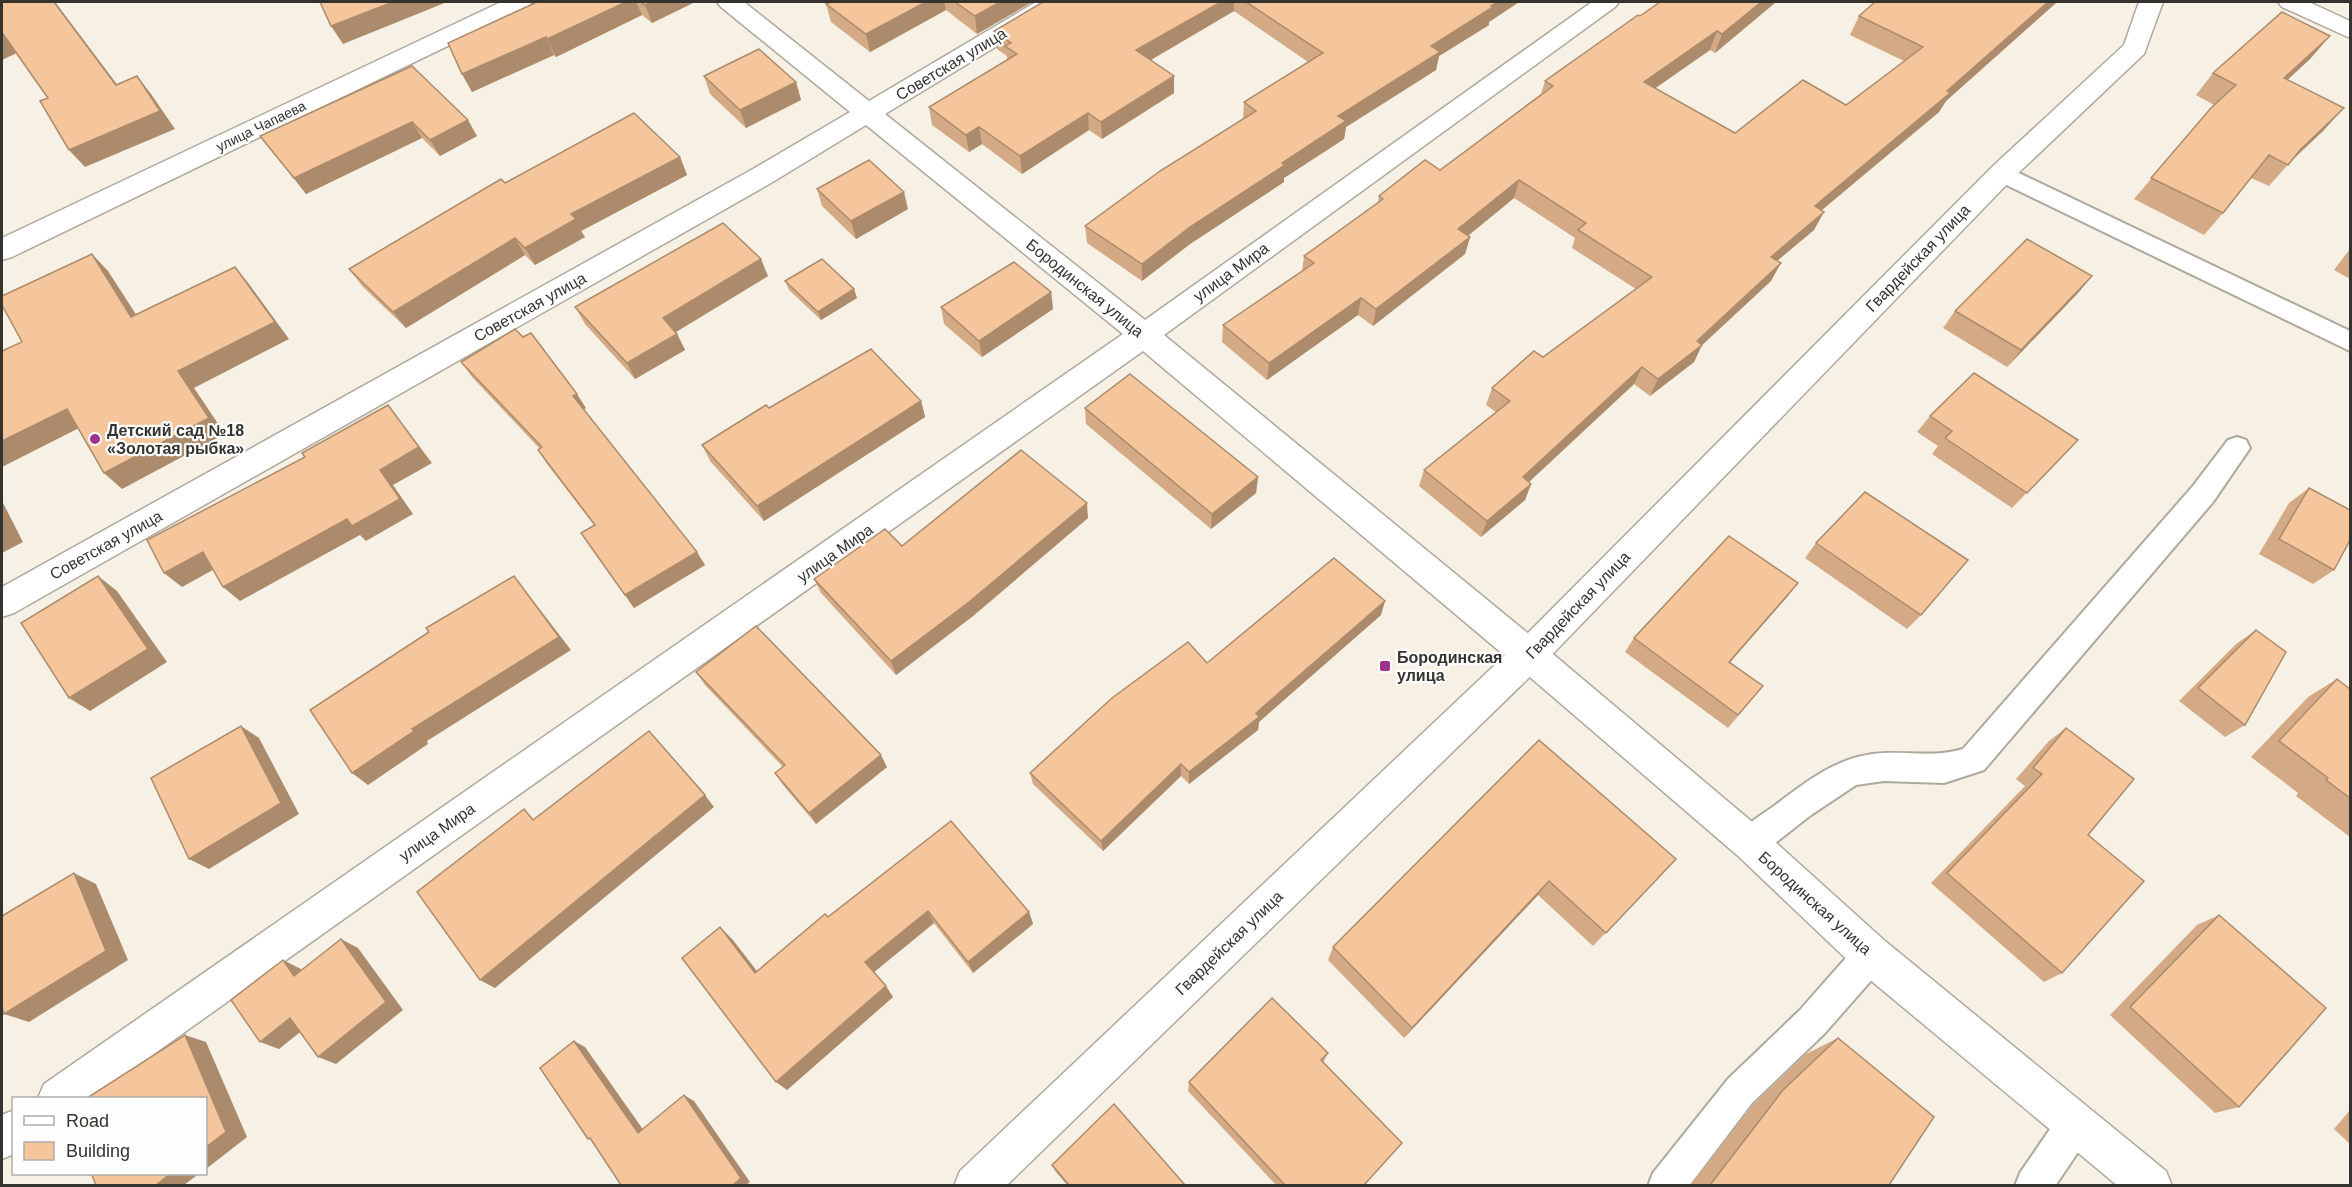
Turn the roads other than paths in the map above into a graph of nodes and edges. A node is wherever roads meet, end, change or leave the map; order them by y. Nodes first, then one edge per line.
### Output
1 (520, 2) edge
2 (729, 2) edge
3 (1053, 2) edge
4 (1607, 2) edge
5 (2151, 2) edge
6 (2290, 2) edge
7 (2350, 30) edge
8 (866, 113) junction
9 (2002, 173) junction
10 (2, 250) edge
11 (1144, 335) junction
12 (2350, 342) edge
13 (2237, 448) dead end
14 (2, 603) edge
15 (1529, 655) junction
16 (1750, 843) junction
17 (1871, 955) junction
18 (59, 1097) edge
19 (2076, 1123) junction
20 (975, 1185) edge
21 (1666, 1185) edge
22 (2033, 1185) edge
23 (2151, 1185) edge

1 - 10 street, улица Чапаева
2 - 8 street, Бородинская улица
3 - 8 street, Советская улица
4 - 11 street, улица Мира
5 - 9 street, Гвардейская улица
6 - 7 street
8 - 11 street, Бородинская улица
8 - 14 street, Советская улица
9 - 12 lane
9 - 15 street, Гвардейская улица
11 - 15 street, Бородинская улица
11 - 18 street, улица Мира
13 - 16 lane
15 - 16 street, Бородинская улица
15 - 20 street, Гвардейская улица
16 - 17 street, Бородинская улица
17 - 19 street, Бородинская улица
17 - 21 lane
19 - 22 lane
19 - 23 street, Бородинская улица

